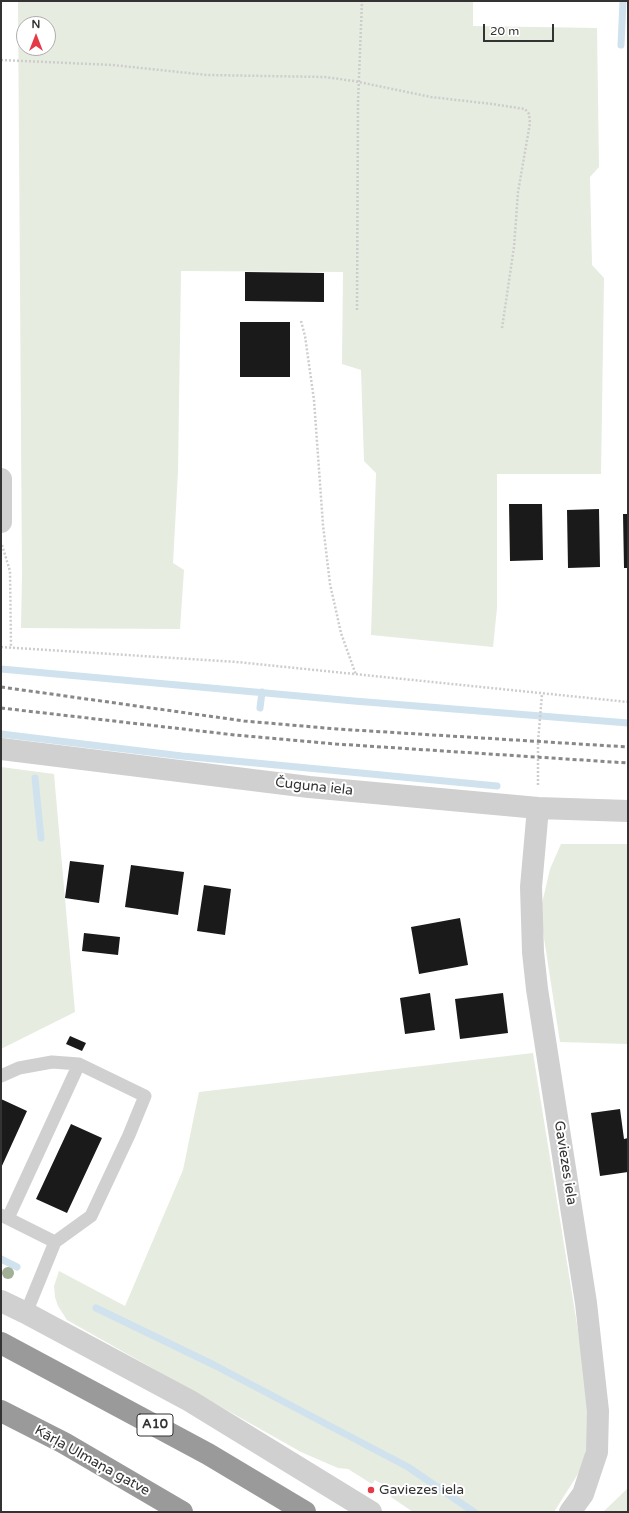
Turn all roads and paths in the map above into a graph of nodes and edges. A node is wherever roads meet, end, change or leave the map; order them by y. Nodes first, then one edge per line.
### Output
1 (362, 1) edge
2 (1, 60) edge
3 (359, 82) junction
4 (357, 310) dead end
5 (301, 322) dead end
6 (502, 328) dead end
7 (1, 479) edge
8 (1, 522) edge
9 (1, 542) edge
10 (1, 647) edge
11 (11, 648) junction
12 (356, 675) junction
13 (542, 694) junction
14 (628, 702) edge
15 (1, 749) edge
16 (538, 808) junction
17 (628, 811) edge
18 (79, 1064) junction
19 (1, 1076) edge
20 (4, 1217) edge
21 (55, 1242) junction
22 (1, 1301) edge
23 (26, 1313) junction
24 (1, 1343) edge
25 (1, 1411) edge
26 (182, 1512) edge
27 (305, 1512) edge
28 (371, 1512) edge
29 (570, 1512) edge

1 - 3 path
2 - 3 path
3 - 4 path
3 - 6 path
5 - 12 path
7 - 8 street
9 - 11 path
10 - 11 path
11 - 12 path
12 - 13 path
13 - 14 path
13 - 16 path
15 - 16 street, Čuguna iela
16 - 17 street, Čuguna iela
16 - 29 street, Gaviezes iela
18 - 19 lane
18 - 20 lane
18 - 21 lane
20 - 21 lane
21 - 23 lane
22 - 23 street
23 - 28 street
24 - 27 highway, A10
25 - 26 highway, Kārļa Ulmaņa gatve

